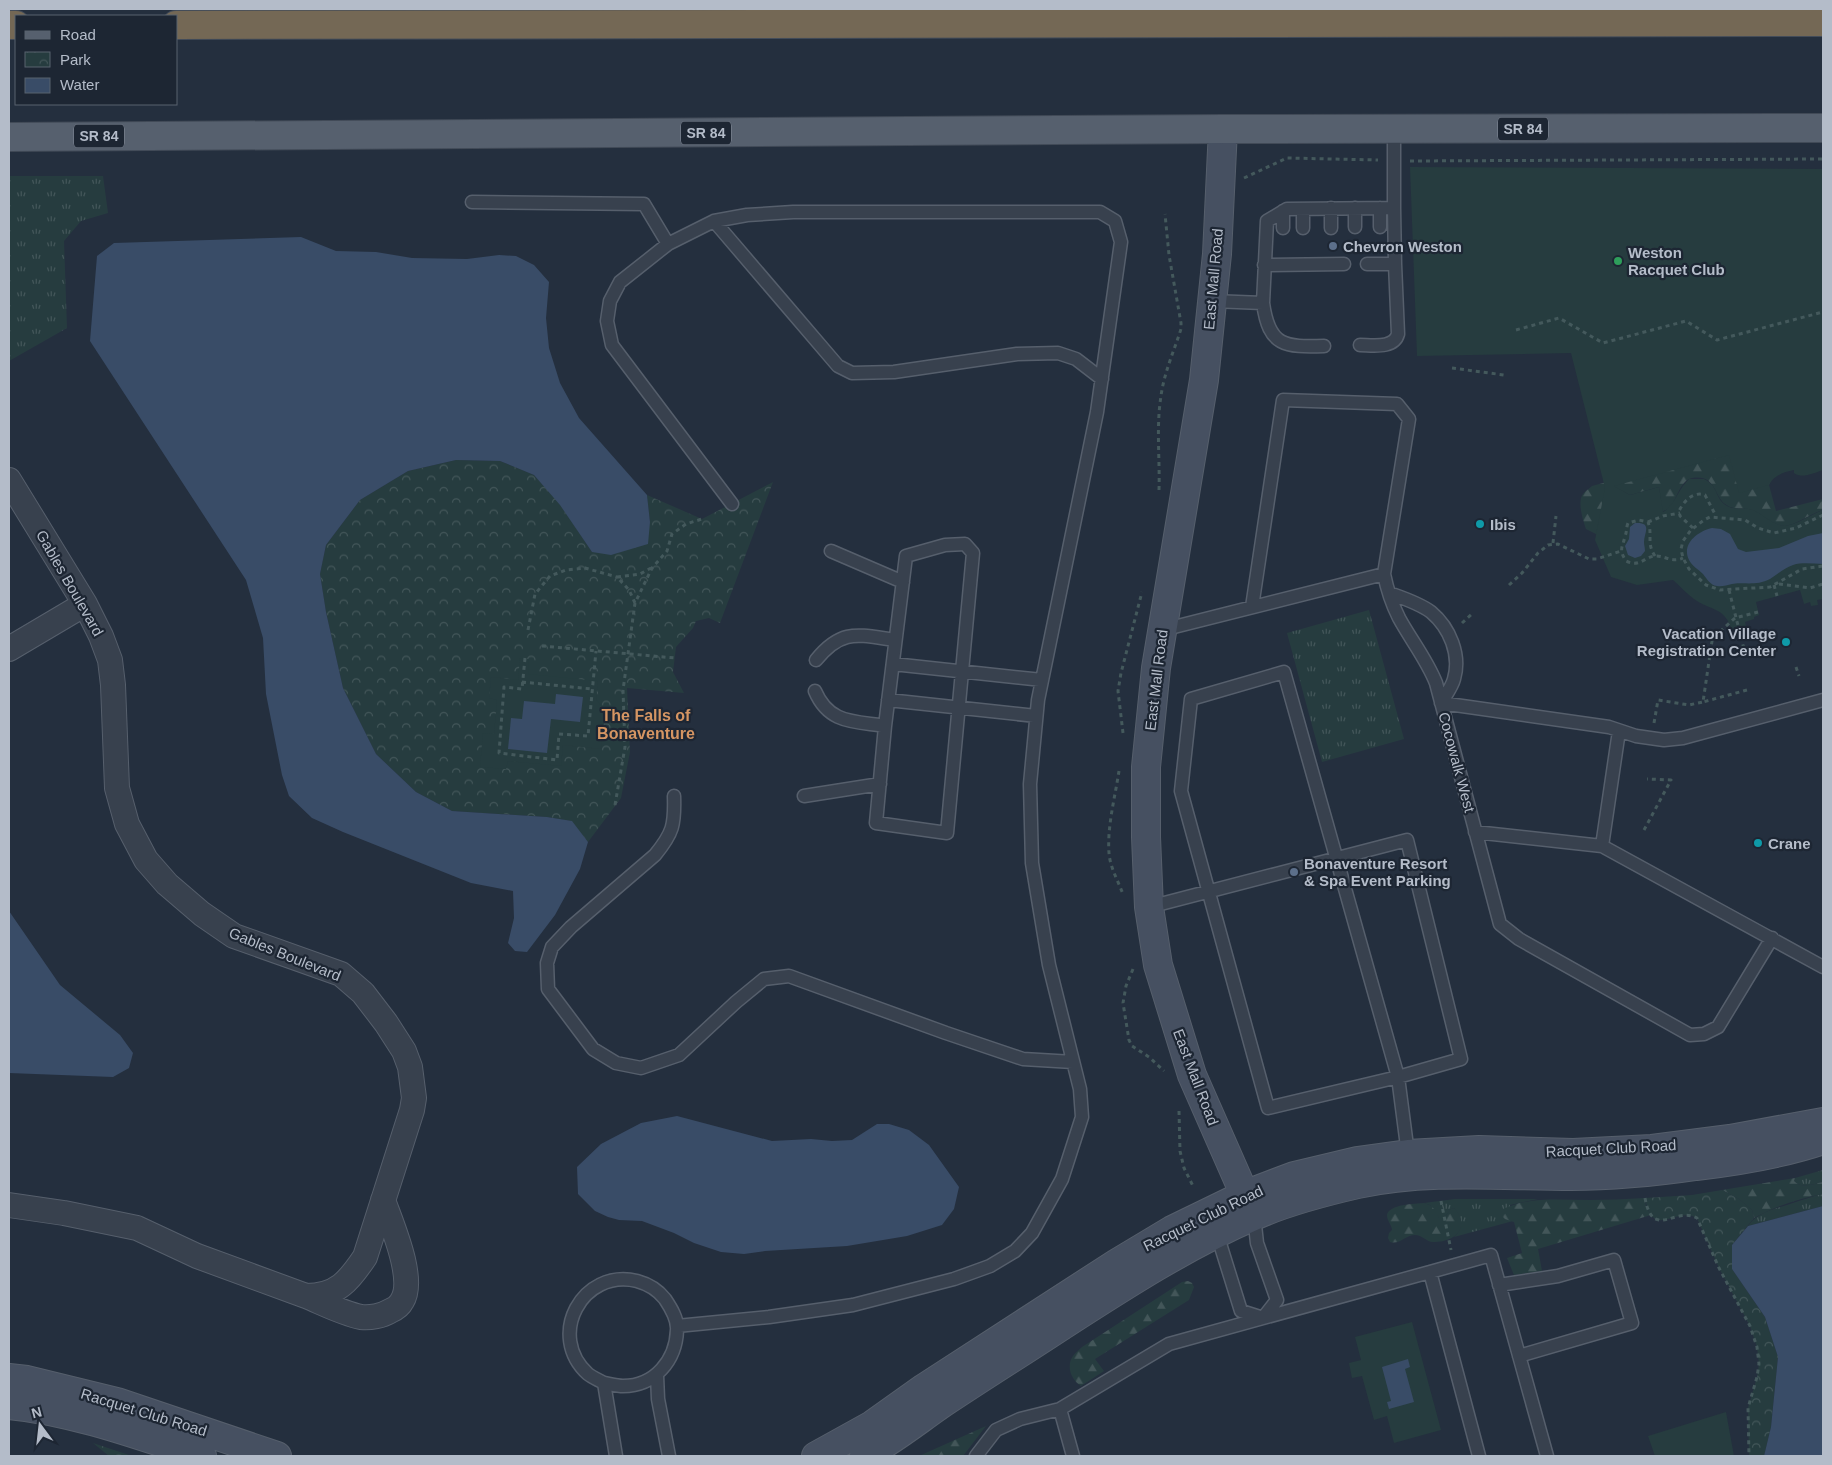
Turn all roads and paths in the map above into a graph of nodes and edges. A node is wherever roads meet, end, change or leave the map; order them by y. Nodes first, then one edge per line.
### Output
1 (1823, 22) edge
2 (178, 25) edge
3 (1823, 128) edge
4 (1223, 129) junction
5 (1394, 129) junction
6 (9, 136) edge
7 (1823, 160) edge
8 (1394, 161) junction
9 (1237, 182) dead end
10 (472, 202) dead end
11 (1331, 208) junction
12 (1355, 208) junction
13 (1380, 208) junction
14 (1394, 208) junction
15 (1303, 209) junction
16 (1283, 211) junction
17 (714, 221) junction
18 (1355, 227) dead end
19 (1380, 227) dead end
20 (1283, 228) dead end
21 (1303, 228) dead end
22 (1331, 228) dead end
23 (668, 244) junction
24 (1344, 264) dead end
25 (1367, 264) dead end
26 (1396, 264) junction
27 (1264, 265) junction
28 (1212, 301) junction
29 (1263, 303) junction
30 (1823, 312) edge
31 (1516, 330) dead end
32 (1360, 345) dead end
33 (1324, 346) dead end
34 (1452, 368) dead end
35 (1503, 378) dead end
36 (1102, 379) junction
37 (9, 480) edge
38 (732, 504) dead end
39 (1680, 513) junction
40 (1823, 515) edge
41 (1556, 516) dead end
42 (1716, 516) junction
43 (702, 519) dead end
44 (1648, 522) junction
45 (1693, 528) junction
46 (1552, 544) junction
47 (832, 551) dead end
48 (1622, 551) junction
49 (1654, 556) junction
50 (1683, 558) junction
51 (1823, 566) edge
52 (652, 568) junction
53 (1384, 574) junction
54 (617, 577) junction
55 (903, 582) junction
56 (1779, 584) junction
57 (1823, 584) edge
58 (1509, 585) dead end
59 (1774, 586) junction
60 (1729, 590) junction
61 (1389, 593) junction
62 (1777, 596) dead end
63 (635, 603) junction
64 (85, 604) junction
65 (1252, 607) junction
66 (1758, 612) dead end
67 (1472, 613) dead end
68 (1735, 618) junction
69 (1458, 627) dead end
70 (528, 630) dead end
71 (1162, 630) junction
72 (895, 640) junction
73 (542, 646) dead end
74 (9, 649) edge
75 (596, 651) junction
76 (1745, 653) dead end
77 (628, 655) junction
78 (524, 658) dead end
79 (675, 658) dead end
80 (816, 660) dead end
81 (893, 664) junction
82 (1796, 667) dead end
83 (962, 671) junction
84 (1799, 676) dead end
85 (1042, 680) junction
86 (522, 682) junction
87 (592, 689) junction
88 (1747, 690) dead end
89 (816, 691) dead end
90 (888, 700) junction
91 (1823, 700) edge
92 (1703, 702) junction
93 (1441, 703) junction
94 (960, 707) junction
95 (1036, 716) junction
96 (1654, 723) dead end
97 (885, 726) junction
98 (1618, 731) junction
99 (1647, 779) dead end
100 (880, 784) junction
101 (674, 796) dead end
102 (804, 796) dead end
103 (615, 805) dead end
104 (1644, 830) dead end
105 (1475, 832) junction
106 (1602, 846) junction
107 (1338, 858) junction
108 (1208, 892) junction
109 (1150, 907) junction
110 (1772, 938) junction
111 (1823, 967) edge
112 (1073, 1062) junction
113 (1398, 1077) junction
114 (1823, 1122) edge
115 (1823, 1140) edge
116 (1408, 1154) junction
117 (1645, 1198) dead end
118 (383, 1200) junction
119 (1441, 1201) dead end
120 (9, 1205) edge
121 (1249, 1205) junction
122 (1217, 1234) junction
123 (1455, 1265) junction
124 (1430, 1272) junction
125 (1499, 1285) junction
126 (306, 1296) junction
127 (1263, 1318) junction
128 (677, 1326) junction
129 (1519, 1356) junction
130 (657, 1375) junction
131 (9, 1378) edge
132 (604, 1383) junction
133 (9, 1405) edge
134 (1060, 1409) junction
135 (878, 1446) edge
136 (202, 1456) edge
137 (277, 1456) edge
138 (616, 1456) edge
139 (669, 1456) edge
140 (816, 1456) edge
141 (976, 1456) edge
142 (1072, 1456) edge
143 (1479, 1456) edge
144 (1547, 1456) edge
145 (1748, 1456) edge

1 - 2 highway
3 - 5 main road, SR 84
4 - 5 main road, SR 84
4 - 6 main road, SR 84
4 - 28 street, East Mall Road
5 - 8 lane
7 - 8 path
8 - 9 path
8 - 14 lane
10 - 23 lane
11 - 12 lane
11 - 15 lane
11 - 22 lane
12 - 13 lane
12 - 18 lane
13 - 14 lane
13 - 19 lane
14 - 26 lane
15 - 16 lane
15 - 21 lane
16 - 20 lane
16 - 27 lane
17 - 23 lane
17 - 36 lane
17 - 36 lane
23 - 38 lane
24 - 27 lane
25 - 26 lane
26 - 32 lane
27 - 29 lane
28 - 29 lane
28 - 71 street, East Mall Road
29 - 33 lane
30 - 31 path
34 - 35 path
36 - 85 lane
37 - 64 street, Gables Boulevard
39 - 42 path
39 - 44 path
39 - 45 path
40 - 42 path
41 - 46 path
42 - 45 path
43 - 52 path
44 - 48 path
44 - 49 path
45 - 50 path
46 - 48 path
46 - 58 path
47 - 55 lane
48 - 49 path
49 - 50 path
50 - 60 path
51 - 56 path
52 - 54 path
52 - 63 path
53 - 61 lane
53 - 65 lane
53 - 65 lane
54 - 63 path
54 - 70 path
55 - 72 lane
55 - 83 lane
56 - 57 path
56 - 59 path
59 - 60 path
59 - 62 path
60 - 68 path
61 - 93 lane
61 - 93 lane
63 - 77 path
64 - 74 street
64 - 118 street, Gables Boulevard
65 - 71 lane
66 - 68 path
67 - 69 path
68 - 76 path
68 - 92 path
71 - 109 street, East Mall Road
72 - 80 lane
72 - 81 lane
73 - 75 path
75 - 77 path
75 - 87 path
77 - 79 path
77 - 103 path
78 - 86 path
81 - 83 lane
81 - 90 lane
82 - 84 path
83 - 85 lane
83 - 94 lane
85 - 95 lane
86 - 87 path
86 - 87 path
88 - 92 path
89 - 97 lane
90 - 94 lane
90 - 97 lane
91 - 98 lane, Cocowalk West
92 - 96 path
93 - 98 lane, Cocowalk West
93 - 105 lane, Cocowalk West
94 - 95 lane
94 - 100 lane
95 - 112 lane
97 - 100 lane
98 - 106 lane
99 - 104 path
100 - 102 lane
101 - 112 lane
105 - 106 lane, Cocowalk West
105 - 110 lane
106 - 110 lane, Cocowalk West
107 - 108 lane
107 - 108 lane
107 - 113 lane
107 - 113 lane
108 - 109 lane
108 - 113 lane
109 - 121 street, East Mall Road
110 - 111 lane, Cocowalk West
112 - 128 lane
113 - 116 lane
114 - 116 street, Racquet Club Road
115 - 121 street, Racquet Club Road
116 - 121 street, Racquet Club Road
117 - 145 path
118 - 126 street, Gables Boulevard
118 - 126 street, Gables Boulevard
119 - 123 path
120 - 126 street, Gables Boulevard
121 - 122 street, Racquet Club Road
121 - 127 lane
121 - 135 street, Racquet Club Road
122 - 127 lane
122 - 135 street, Racquet Club Road
123 - 124 lane
123 - 125 lane
124 - 127 lane
124 - 143 lane
125 - 129 lane
125 - 129 lane
127 - 134 lane
128 - 130 lane
128 - 132 lane
129 - 144 lane
130 - 132 lane
130 - 139 lane
131 - 137 street, Racquet Club Road
132 - 138 lane
133 - 136 street, Racquet Club Road
134 - 141 lane
134 - 142 lane
135 - 140 street, Racquet Club Road

